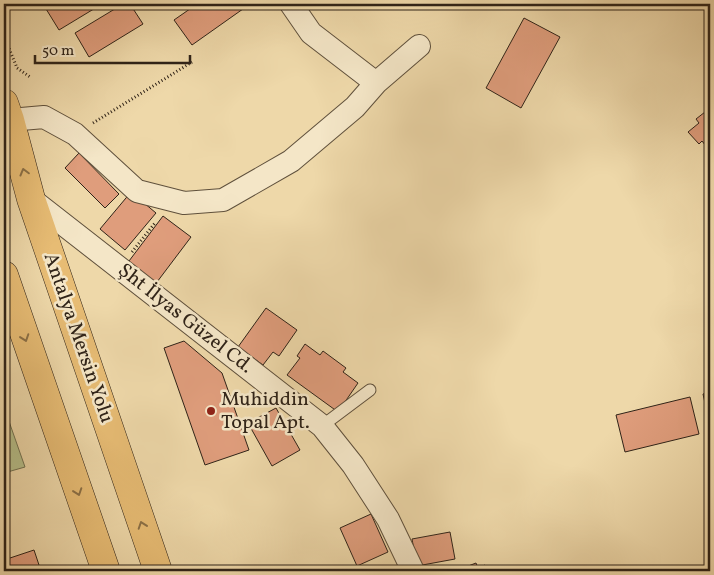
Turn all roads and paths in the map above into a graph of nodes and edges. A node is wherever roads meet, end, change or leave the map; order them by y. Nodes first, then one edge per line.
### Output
1 (291, 4) edge
2 (5, 41) edge
3 (419, 46) dead end
4 (192, 62) dead end
5 (30, 77) dead end
6 (376, 83) junction
7 (7, 112) edge
8 (90, 124) dead end
9 (31, 199) junction
10 (155, 223) dead end
11 (129, 256) dead end
12 (4, 275) edge
13 (370, 390) dead end
14 (322, 426) junction
15 (106, 571) edge
16 (158, 571) edge
17 (413, 571) edge

1 - 6 street
2 - 5 path
3 - 6 street
4 - 8 path
6 - 7 street
9 -> 7 highway, Antalya Mersin Yolu
9 - 14 street, Şht İlyas Güzel Cd.
16 -> 9 highway, Antalya Mersin Yolu
10 - 11 path
12 -> 15 highway
13 - 14 lane
14 - 17 street, Şht İlyas Güzel Cd.

